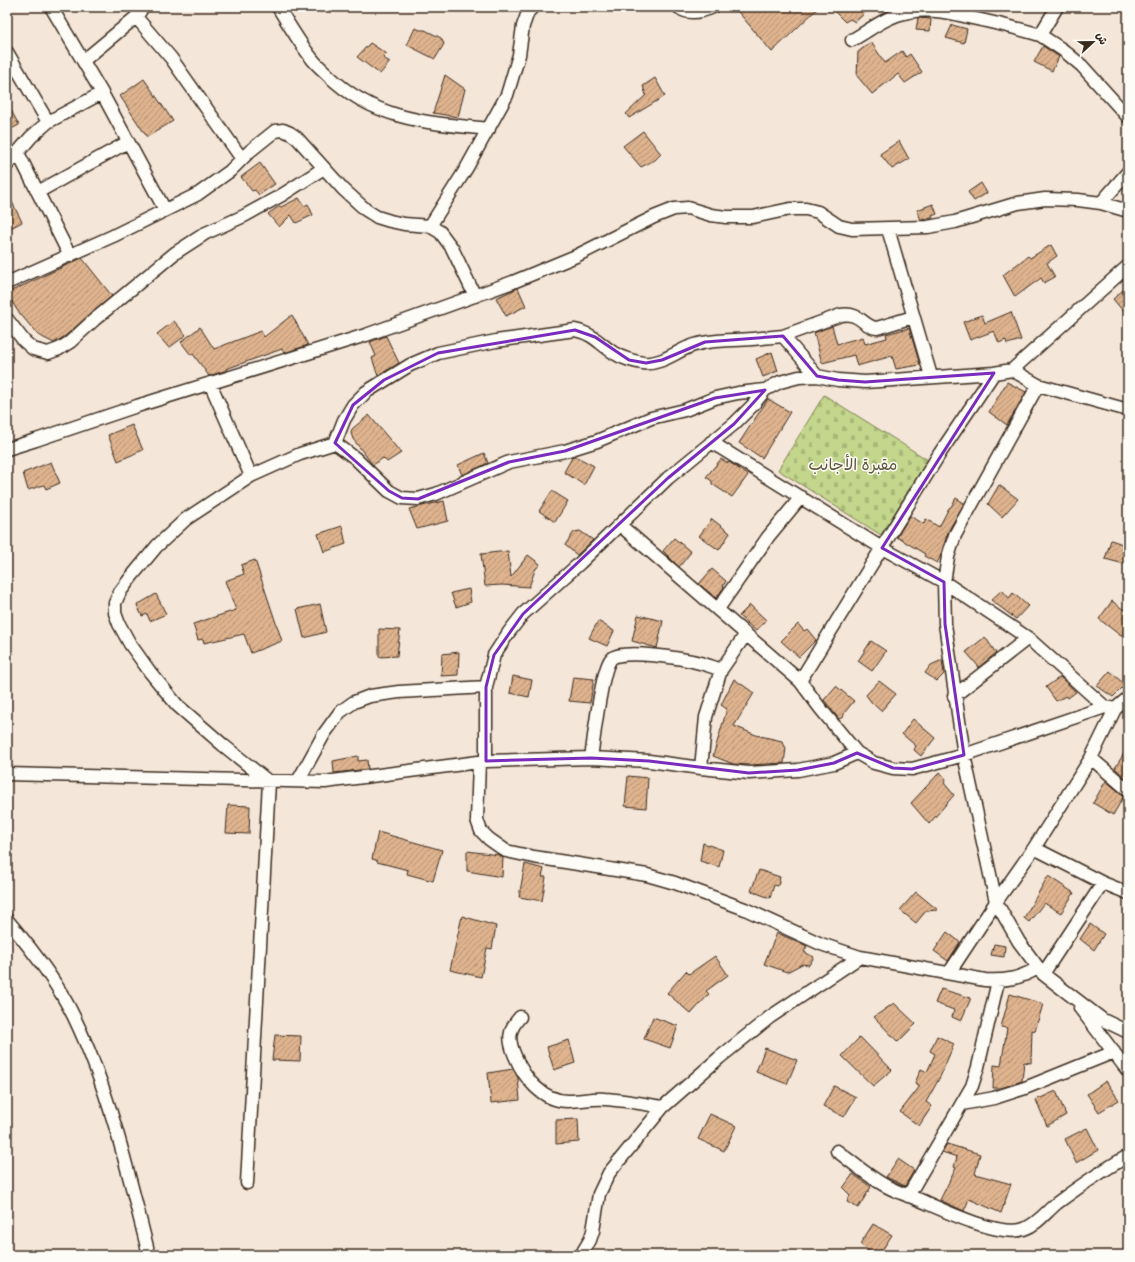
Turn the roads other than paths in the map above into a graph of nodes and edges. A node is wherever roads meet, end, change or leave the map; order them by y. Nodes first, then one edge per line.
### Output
1 (51, 7) edge
2 (143, 7) edge
3 (278, 7) edge
4 (533, 7) edge
5 (678, 7) edge
6 (713, 7) edge
7 (1057, 7) edge
8 (136, 17) junction
9 (1040, 35) junction
10 (852, 40) dead end
11 (7, 52) edge
12 (83, 61) junction
13 (102, 93) junction
14 (1128, 117) edge
15 (48, 122) junction
16 (489, 129) junction
17 (128, 142) junction
18 (18, 153) junction
19 (242, 159) junction
20 (7, 165) edge
21 (324, 168) junction
22 (1128, 172) edge
23 (38, 192) junction
24 (1101, 203) junction
25 (165, 210) junction
26 (1128, 211) edge
27 (430, 226) junction
28 (888, 228) junction
29 (70, 256) junction
30 (1128, 266) edge
31 (7, 283) edge
32 (475, 296) junction
33 (913, 317) junction
34 (7, 320) edge
35 (783, 336) junction
36 (1012, 370) junction
37 (994, 372) junction
38 (817, 376) junction
39 (931, 376) junction
40 (210, 383) junction
41 (1038, 385) junction
42 (765, 390) junction
43 (1128, 410) edge
44 (711, 442) junction
45 (335, 443) junction
46 (7, 449) edge
47 (251, 476) junction
48 (801, 497) junction
49 (620, 525) junction
50 (882, 548) junction
51 (944, 582) junction
52 (718, 609) junction
53 (746, 634) junction
54 (1028, 638) junction
55 (721, 670) junction
56 (800, 680) junction
57 (486, 687) junction
58 (954, 696) junction
59 (1128, 698) edge
60 (1110, 708) junction
61 (857, 753) junction
62 (964, 755) junction
63 (591, 758) junction
64 (1091, 758) junction
65 (482, 762) junction
66 (701, 768) junction
67 (7, 774) edge
68 (269, 782) junction
69 (298, 782) junction
70 (1128, 790) edge
71 (1034, 848) junction
72 (1103, 883) junction
73 (1128, 893) edge
74 (996, 902) junction
75 (7, 920) edge
76 (860, 958) junction
77 (1040, 971) junction
78 (949, 973) junction
79 (998, 981) junction
80 (1070, 996) junction
81 (520, 1017) dead end
82 (1128, 1032) edge
83 (1114, 1052) junction
84 (1128, 1071) edge
85 (962, 1104) junction
86 (663, 1107) junction
87 (837, 1151) dead end
88 (1128, 1156) edge
89 (247, 1183) dead end
90 (908, 1196) junction
91 (149, 1255) edge
92 (581, 1255) edge

1 - 12 street
2 - 8 street
3 - 16 street
4 - 16 street
5 - 6 street
7 - 9 street
8 - 12 street
8 - 19 street
9 - 10 street
9 - 14 street
11 - 15 street
12 - 13 street
13 - 15 street
13 - 17 street
15 - 18 street
16 - 27 street
17 - 23 street
17 - 25 street
18 - 20 street
18 - 23 street
19 - 21 street
19 - 25 street
21 - 27 street
21 - 34 street
22 - 24 street
23 - 29 street
24 - 26 street
24 - 28 street
25 - 29 street
27 - 32 street
28 - 32 street
28 - 33 street
29 - 31 street
30 - 36 street
32 - 40 street
33 - 35 street
33 - 39 street
35 - 38 street
35 - 45 street
36 - 37 street
36 - 41 street
37 - 39 street
37 - 50 street
38 - 39 street
38 - 42 street
40 - 46 street
40 - 47 street
41 - 43 street
41 - 51 street
42 - 44 street
42 - 45 street
44 - 48 street
44 - 49 street
45 - 47 street
47 - 68 street
48 - 50 street
48 - 52 street
49 - 52 street
49 - 57 street
50 - 51 street
50 - 56 street
51 - 54 street
51 - 58 street
52 - 53 street
53 - 55 street
53 - 56 street
54 - 58 street
54 - 60 street
55 - 63 street
55 - 66 street
56 - 61 street
57 - 65 street
57 - 69 street
58 - 62 street
59 - 60 street
60 - 62 street
60 - 64 street
61 - 62 street
61 - 66 street
62 - 74 street
63 - 65 street
63 - 66 street
64 - 70 street
64 - 71 street
65 - 69 street
65 - 76 street
67 - 68 street
68 - 69 street
68 - 89 street
71 - 72 street
71 - 74 street
72 - 73 street
72 - 77 street
74 - 77 street
74 - 78 street
75 - 91 street
76 - 78 street
76 - 86 street
77 - 79 street
77 - 80 street
78 - 79 street
79 - 85 street
80 - 82 street
80 - 83 street
81 - 86 street
83 - 84 street
83 - 85 street
85 - 90 street
86 - 92 street
87 - 90 street
88 - 90 street

